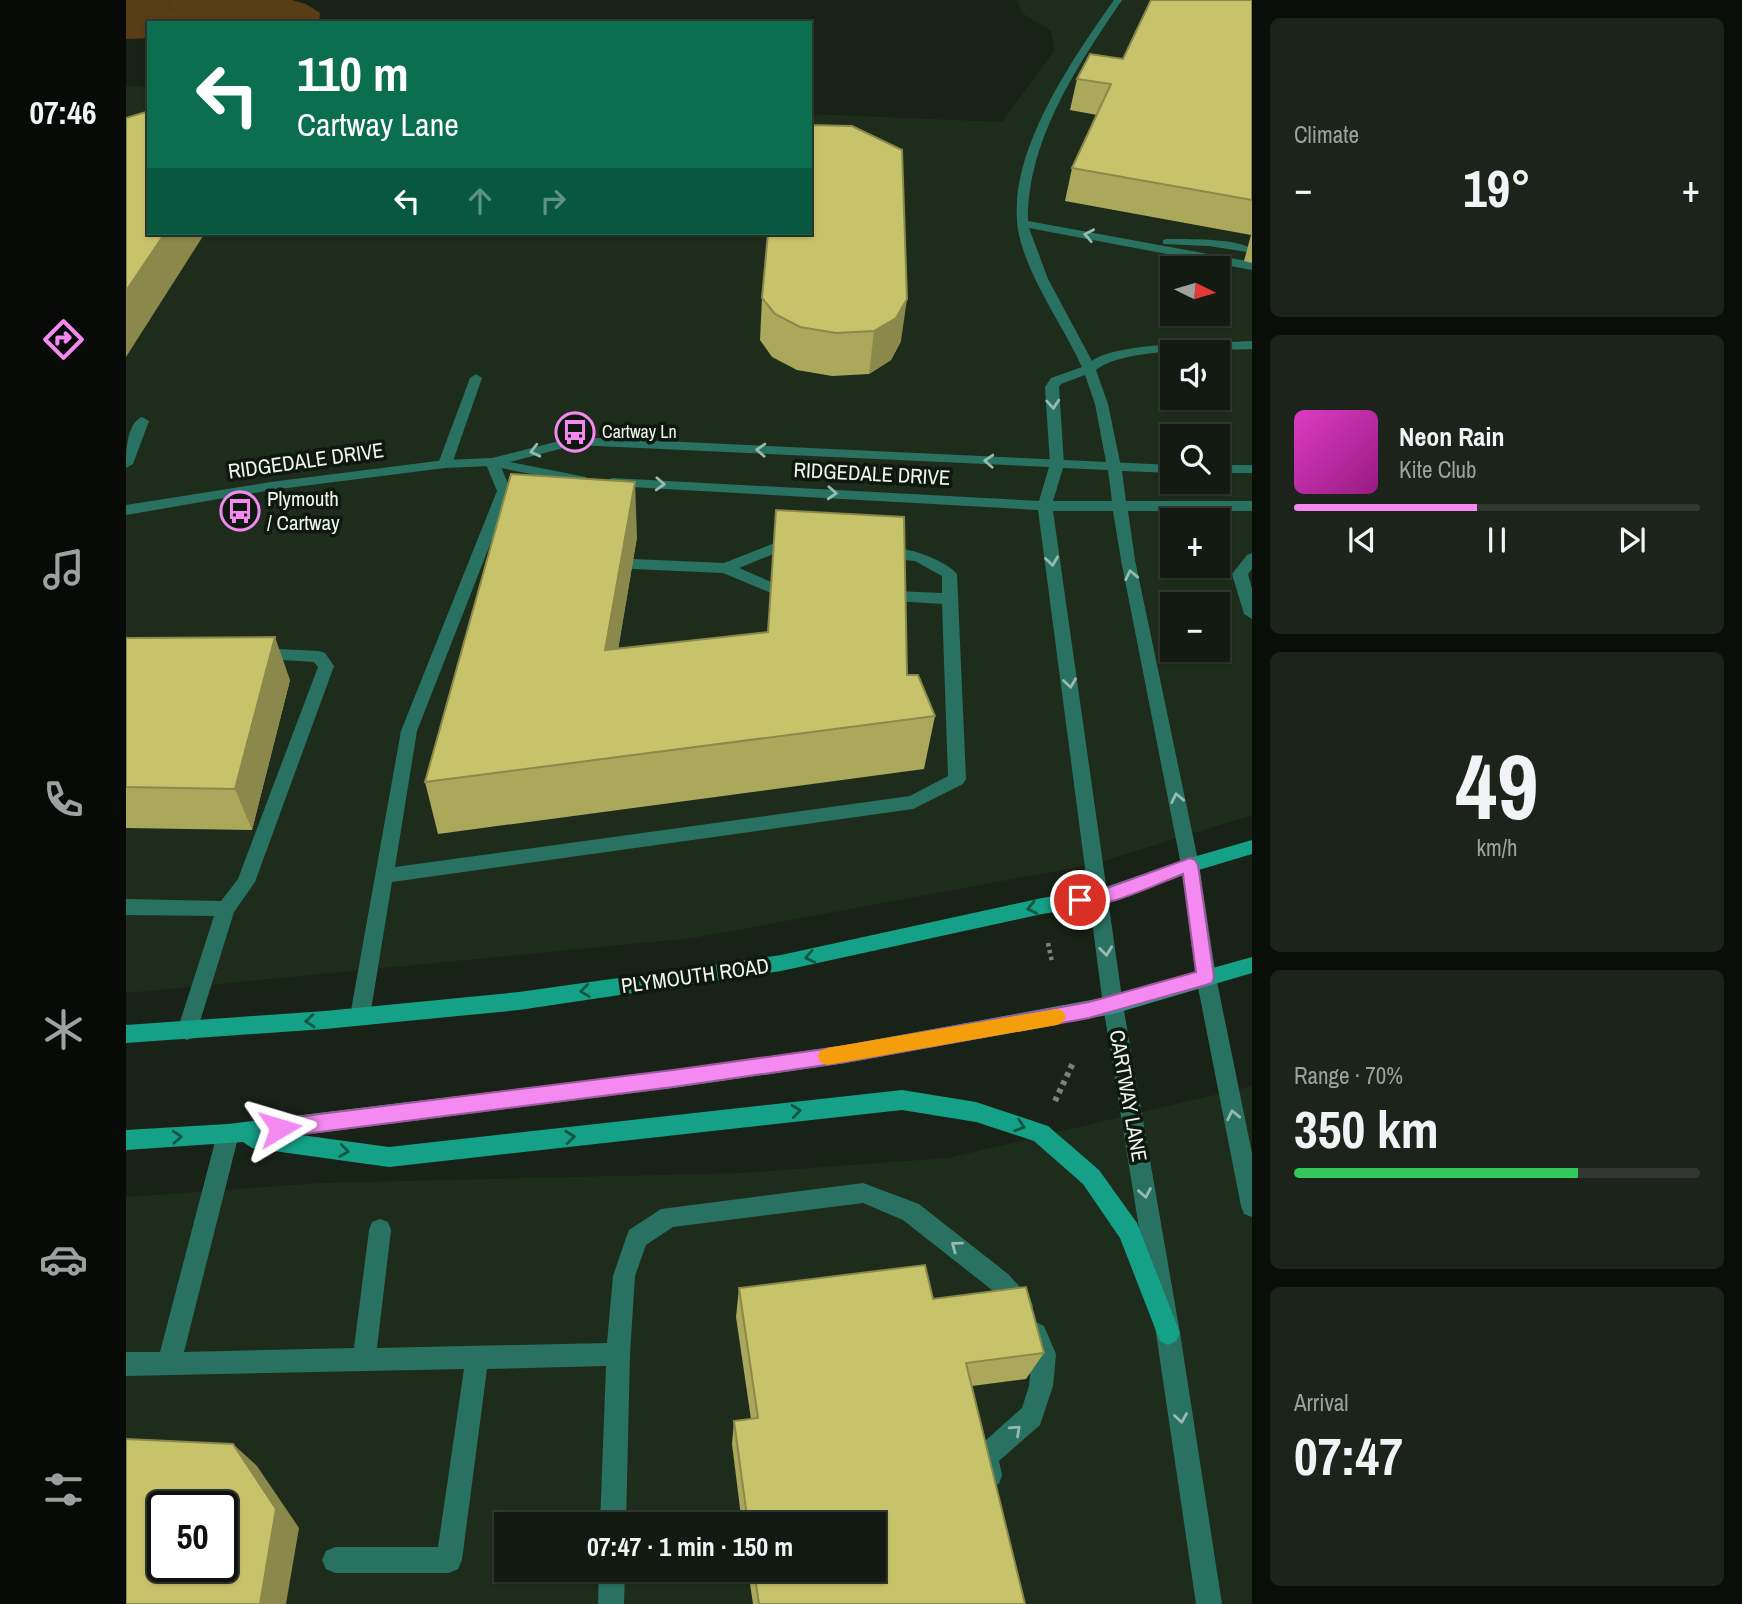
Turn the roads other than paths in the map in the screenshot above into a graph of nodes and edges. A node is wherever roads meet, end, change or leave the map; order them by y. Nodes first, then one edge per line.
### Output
1 (1118, 0) edge
2 (1022, 223) junction
3 (1132, 243) junction
4 (1247, 249) dead end
5 (1252, 266) edge
6 (1252, 345) edge
7 (1090, 369) junction
8 (476, 378) dead end
9 (142, 421) dead end
10 (492, 462) junction
11 (126, 464) edge
12 (445, 464) junction
13 (1057, 464) junction
14 (1114, 467) junction
15 (1160, 469) edge
16 (1252, 469) edge
17 (1230, 470) edge
18 (1045, 506) junction
19 (1252, 506) edge
20 (1118, 507) junction
21 (126, 510) edge
22 (814, 551) edge
23 (866, 554) edge
24 (479, 555) junction
25 (500, 556) edge
26 (1252, 558) edge
27 (632, 564) edge
28 (725, 568) junction
29 (771, 588) edge
30 (895, 596) edge
31 (951, 599) junction
32 (1252, 614) edge
33 (236, 653) edge
34 (1252, 847) edge
35 (1190, 865) junction
36 (384, 876) junction
37 (1100, 897) junction
38 (126, 907) edge
39 (226, 909) junction
40 (1252, 965) edge
41 (1206, 977) junction
42 (1113, 1005) junction
43 (360, 1017) junction
44 (187, 1031) junction
45 (126, 1034) edge
46 (228, 1134) junction
47 (126, 1140) edge
48 (1252, 1206) edge
49 (380, 1230) dead end
50 (1168, 1333) junction
51 (618, 1354) junction
52 (477, 1357) junction
53 (364, 1360) junction
54 (126, 1364) edge
55 (169, 1364) junction
56 (996, 1497) edge
57 (613, 1512) edge
58 (335, 1560) dead end
59 (612, 1582) edge
60 (611, 1604) edge
61 (1209, 1604) edge

1 - 2 street
3 -> 2 street
2 - 7 street
3 - 4 street
3 - 5 street
6 - 7 street
7 -> 13 street, CARTWAY LANE
7 - 14 street
8 - 12 street
9 - 11 street
10 - 12 street, RIDGEDALE DRIVE
13 -> 10 street, RIDGEDALE DRIVE
10 -> 18 street, RIDGEDALE DRIVE
10 - 24 street
12 - 21 street, RIDGEDALE DRIVE
13 - 14 street, RIDGEDALE DRIVE
13 - 18 street, CARTWAY LANE
14 - 15 street, RIDGEDALE DRIVE
14 - 20 street
16 - 17 street
18 - 20 street, RIDGEDALE DRIVE
18 -> 37 street, CARTWAY LANE
19 - 20 street, RIDGEDALE DRIVE
35 -> 20 street
22 - 28 street
23 - 31 street
24 - 25 street
24 - 36 street
26 - 32 street
27 - 28 street
28 - 29 street
30 - 31 street
31 - 36 street
33 - 39 street
34 - 35 main road, PLYMOUTH ROAD
35 - 37 main road, PLYMOUTH ROAD
35 - 41 street
36 - 43 street
37 -> 42 street, CARTWAY LANE
37 -> 43 main road, PLYMOUTH ROAD
38 - 39 street
39 - 44 street
40 - 41 main road
41 - 42 main road
48 -> 41 street
42 - 46 main road
42 -> 50 street, CARTWAY LANE
43 -> 44 main road, PLYMOUTH ROAD
44 - 45 main road, PLYMOUTH ROAD
47 -> 46 main road
46 -> 50 main road
46 - 55 street
49 - 53 street
50 -> 61 street, CARTWAY LANE
51 - 52 street
56 -> 51 street
51 - 57 street
52 - 53 street
52 - 58 street
53 - 55 street
54 - 55 street
59 - 60 street

